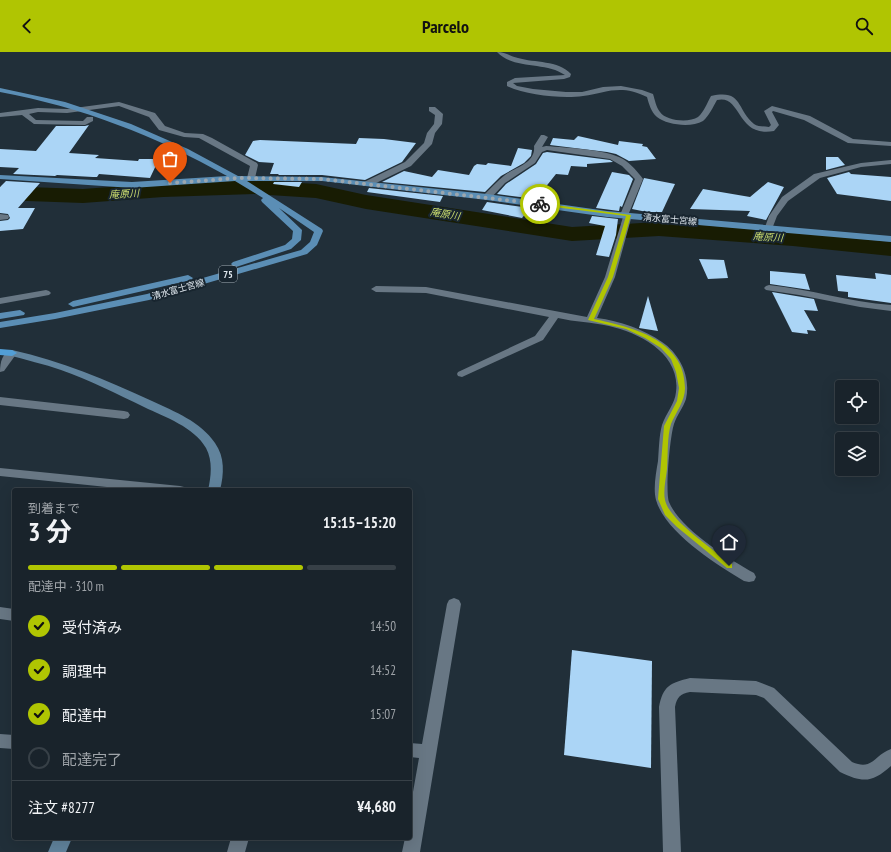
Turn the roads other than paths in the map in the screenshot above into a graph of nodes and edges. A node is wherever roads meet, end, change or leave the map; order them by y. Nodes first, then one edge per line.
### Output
1 (500, 52) edge
2 (0, 90) edge
3 (432, 109) dead end
4 (24, 113) junction
5 (0, 115) edge
6 (90, 119) dead end
7 (544, 137) dead end
8 (891, 144) edge
9 (540, 151) junction
10 (891, 162) edge
11 (0, 177) edge
12 (251, 178) junction
13 (367, 184) junction
14 (257, 192) junction
15 (487, 197) junction
16 (626, 215) junction
17 (769, 227) junction
18 (891, 239) edge
19 (769, 288) dead end
20 (376, 289) dead end
21 (46, 293) dead end
22 (0, 301) edge
23 (891, 308) edge
24 (55, 312) junction
25 (555, 315) junction
26 (0, 316) edge
27 (591, 320) junction
28 (0, 325) edge
29 (0, 353) edge
30 (12, 354) junction
31 (0, 369) edge
32 (462, 374) dead end
33 (0, 401) edge
34 (124, 415) dead end
35 (0, 472) edge
36 (160, 488) edge
37 (214, 488) edge
38 (749, 577) dead end
39 (454, 604) dead end
40 (0, 613) edge
41 (12, 615) edge
42 (0, 741) edge
43 (12, 742) edge
44 (412, 750) edge
45 (428, 752) junction
46 (891, 756) edge
47 (62, 840) edge
48 (239, 840) edge
49 (57, 852) edge
50 (236, 852) edge
51 (411, 852) edge
52 (672, 852) edge

1 - 8 street
2 - 14 main road, 清水富士宮線 / 75
3 - 13 street
4 - 5 street
4 - 6 street
4 - 12 street
7 - 9 street
9 - 15 street
9 - 16 street
10 - 17 street
11 - 12 main road, 清水富士宮線
12 - 13 main road, 清水富士宮線
13 - 15 main road, 清水富士宮線
14 - 24 main road, 清水富士宮線 / 75
14 - 24 main road, 清水富士宮線 / 75
15 - 16 main road, 清水富士宮線
16 - 17 main road, 清水富士宮線
16 - 27 street
17 - 18 main road, 清水富士宮線
19 - 23 street
20 - 25 street
21 - 22 street
24 - 26 main road, 清水富士宮線 / 75
24 - 28 main road, 清水富士宮線 / 75
25 - 27 street
25 - 32 street
27 - 38 street
29 - 30 highway
30 - 31 street
30 - 37 street
33 - 34 street
35 - 36 street
39 - 45 street
40 - 41 street
42 - 43 street
44 - 45 street
45 - 51 street
46 - 52 street
47 - 49 street
48 - 50 street

